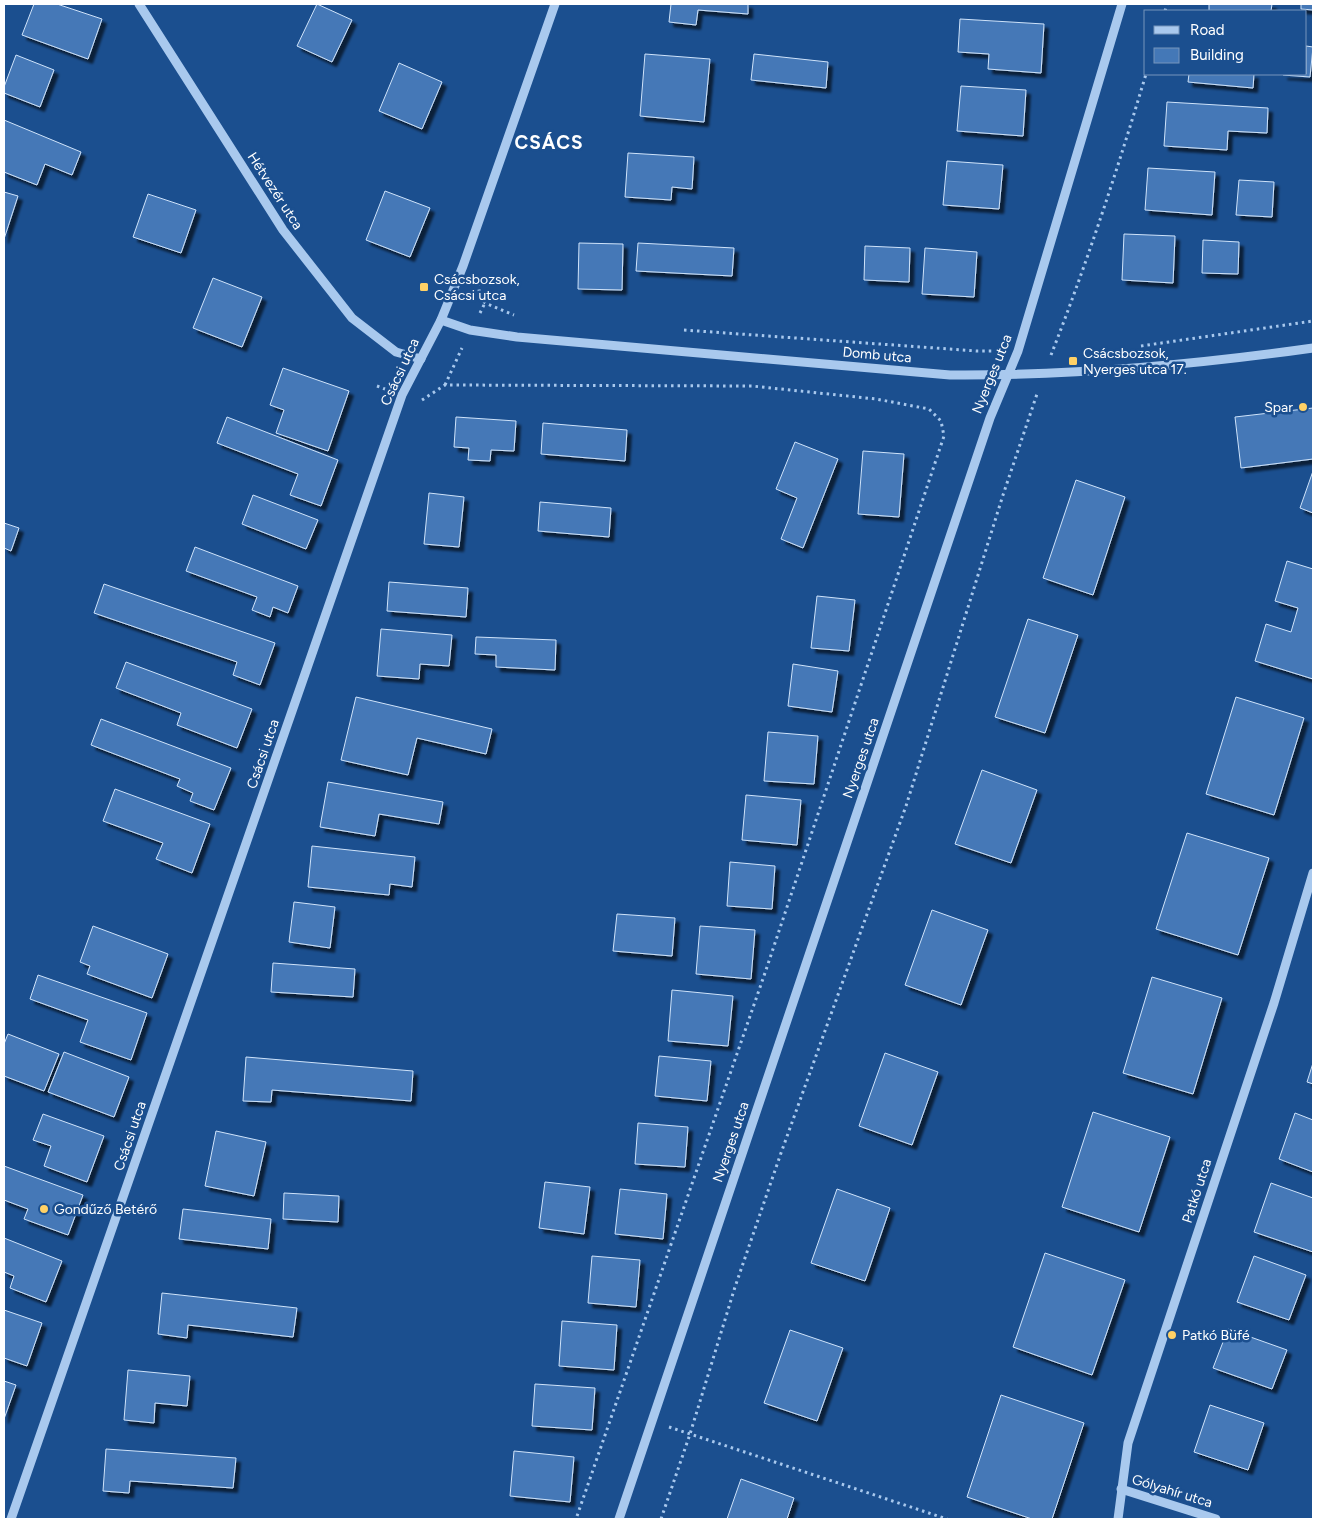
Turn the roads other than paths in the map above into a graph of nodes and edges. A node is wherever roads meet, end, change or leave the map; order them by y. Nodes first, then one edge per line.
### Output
1 (139, 4) edge
2 (555, 4) edge
3 (1122, 4) edge
4 (441, 320) junction
5 (1313, 348) edge
6 (421, 359) junction
7 (1007, 375) junction
8 (1313, 873) edge
9 (1121, 1490) junction
10 (11, 1519) edge
11 (619, 1519) edge
12 (1118, 1519) edge
13 (1216, 1519) edge

1 - 6 street, Hétvezér utca
2 - 4 street, Csácsi utca
3 - 7 street, Nyerges utca
4 - 6 street, Csácsi utca
4 - 7 street, Domb utca
5 - 7 street, Domb utca
6 - 10 street, Csácsi utca
7 - 11 street, Nyerges utca
8 - 9 street, Patkó utca
9 - 12 street, Patkó utca
9 - 13 street, Gólyahír utca

